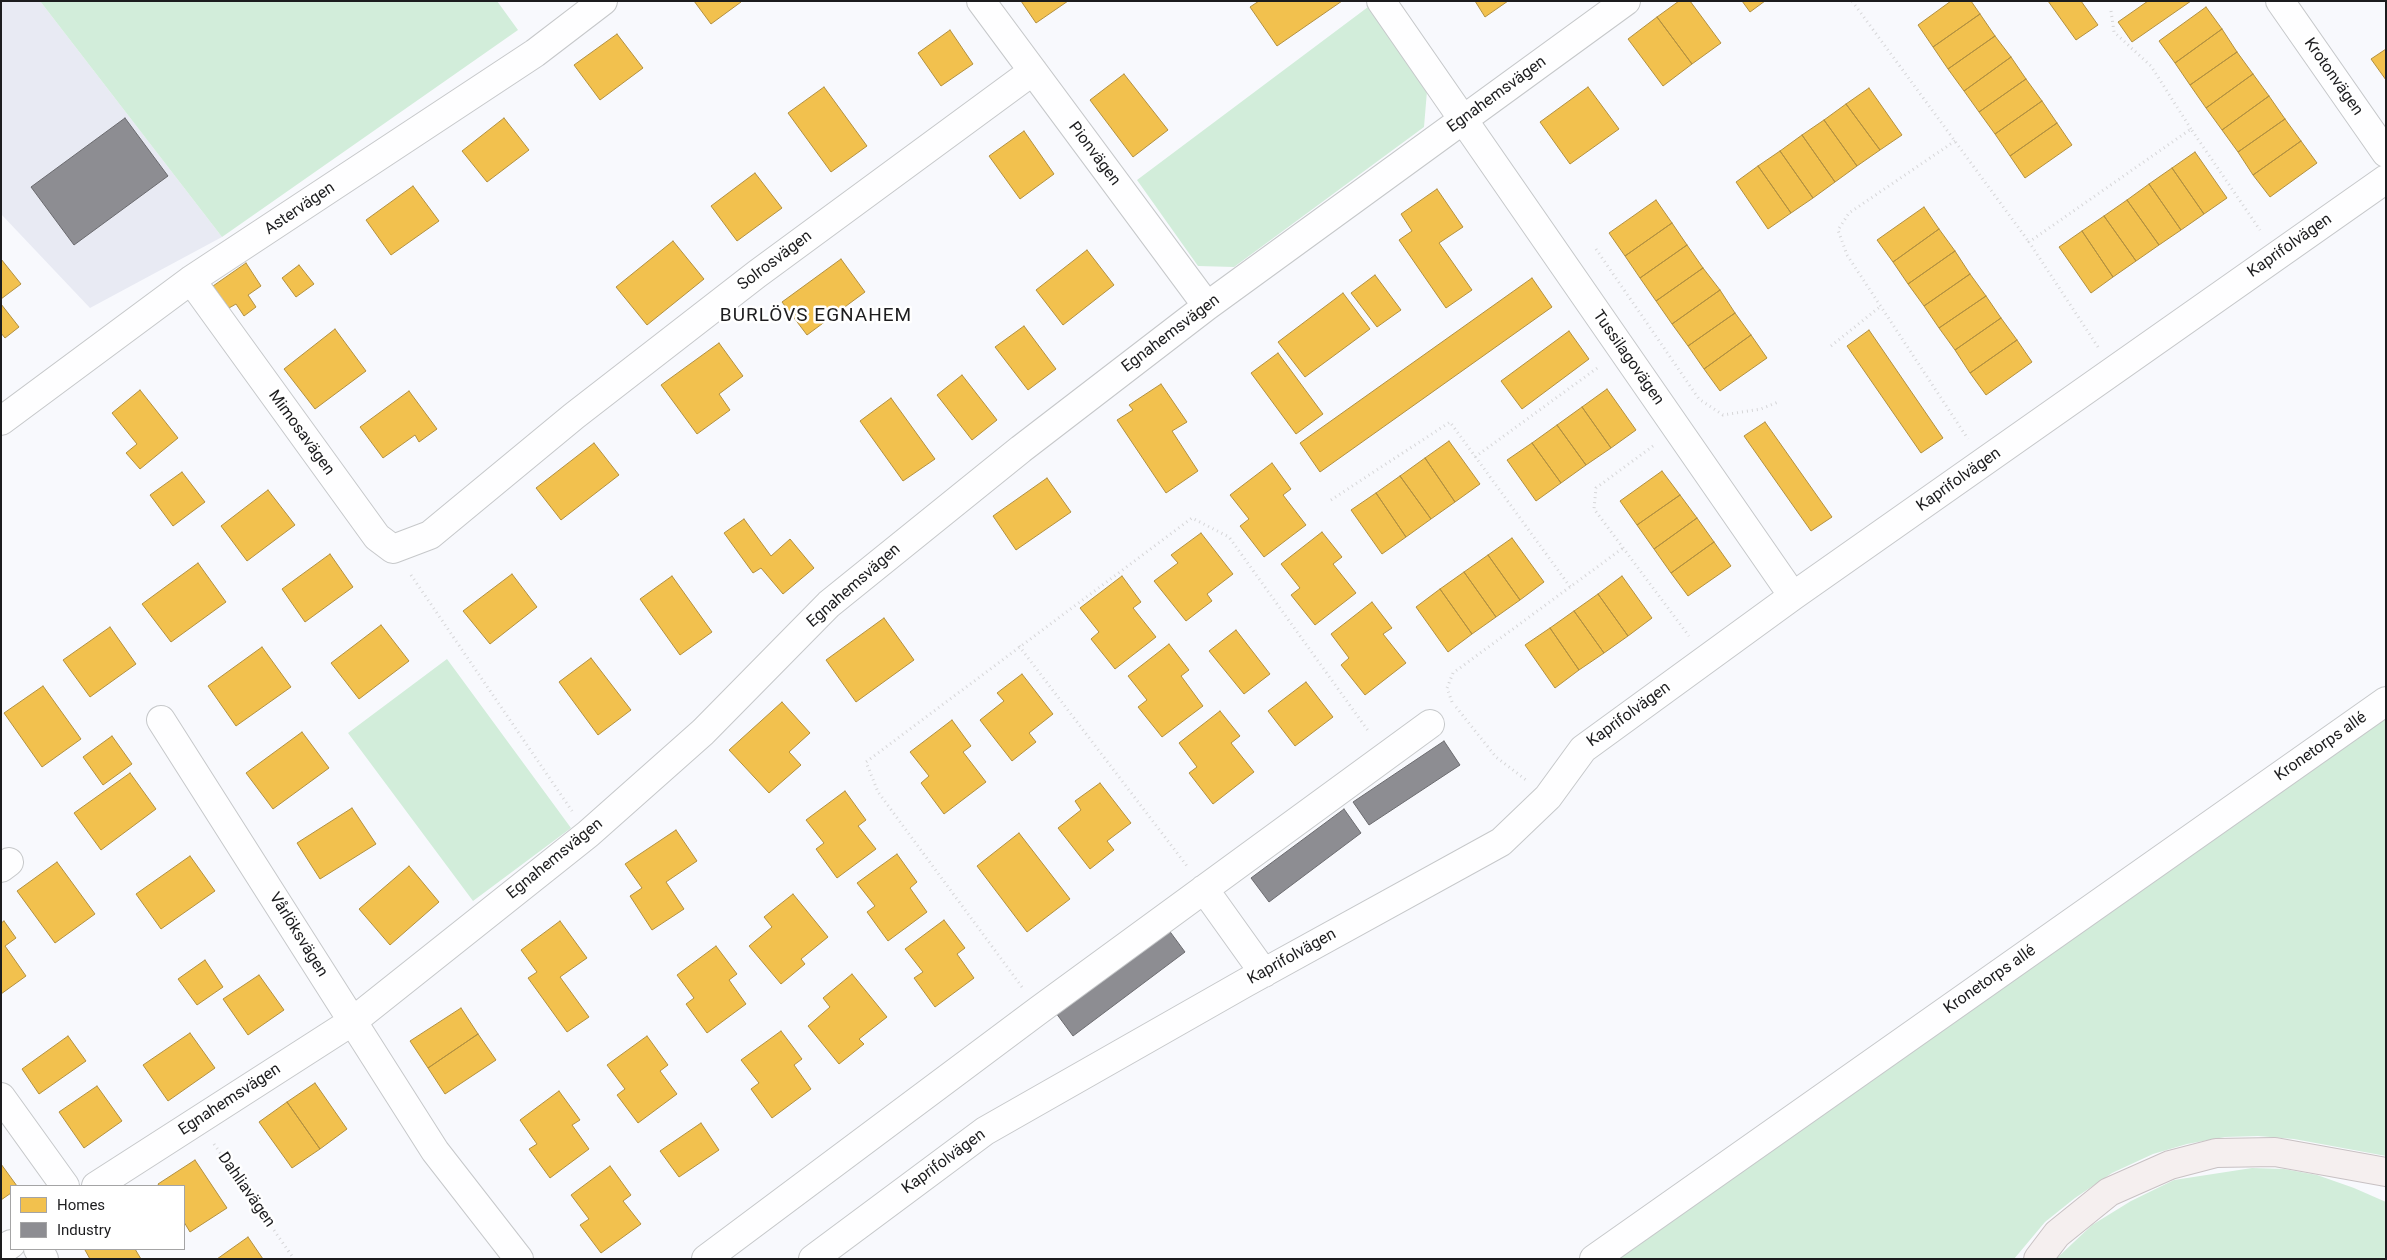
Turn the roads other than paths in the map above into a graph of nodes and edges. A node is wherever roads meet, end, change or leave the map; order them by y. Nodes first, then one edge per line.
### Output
1 (602, 1) edge
2 (981, 1) edge
3 (1381, 1) edge
4 (1626, 1) edge
5 (2280, 1) edge
6 (1033, 71) junction
7 (1463, 119) junction
8 (2386, 153) edge
9 (2386, 179) edge
10 (191, 280) junction
11 (1207, 306) junction
12 (1, 421) edge
13 (393, 549) joint
14 (1793, 596) junction
15 (2386, 700) edge
16 (161, 720) dead end
17 (1430, 724) dead end
18 (1204, 889) junction
19 (1264, 973) junction
20 (353, 1021) junction
21 (1, 1097) edge
22 (2341, 1165) junction
23 (2386, 1172) edge
24 (2386, 1183) edge
25 (64, 1185) edge
26 (98, 1185) edge
27 (519, 1259) edge
28 (706, 1259) edge
29 (813, 1259) edge
30 (1594, 1259) edge
31 (2038, 1259) edge

1 - 10 street, Astervägen
2 - 6 street, Pionvägen
3 - 7 street, Tussilagovägen
4 - 7 street, Egnahemsvägen
5 - 8 street, Krotonvägen
6 - 11 street, Pionvägen
6 - 13 street, Solrosvägen
7 - 11 street, Egnahemsvägen
7 - 14 street, Tussilagovägen
9 - 14 street, Kaprifolvägen
10 - 12 street, Astervägen
10 - 13 street, Mimosavägen
11 - 20 street, Egnahemsvägen
14 - 19 street, Kaprifolvägen
15 - 30 street, Kronetorps allé
16 - 20 street, Vårlöksvägen
17 - 18 street
18 - 19 street
18 - 28 street
19 - 29 street, Kaprifolvägen
20 - 26 street, Egnahemsvägen
20 - 27 street, Vårlöksvägen
21 - 25 street
22 - 23 highway
22 - 24 highway
22 - 31 highway

